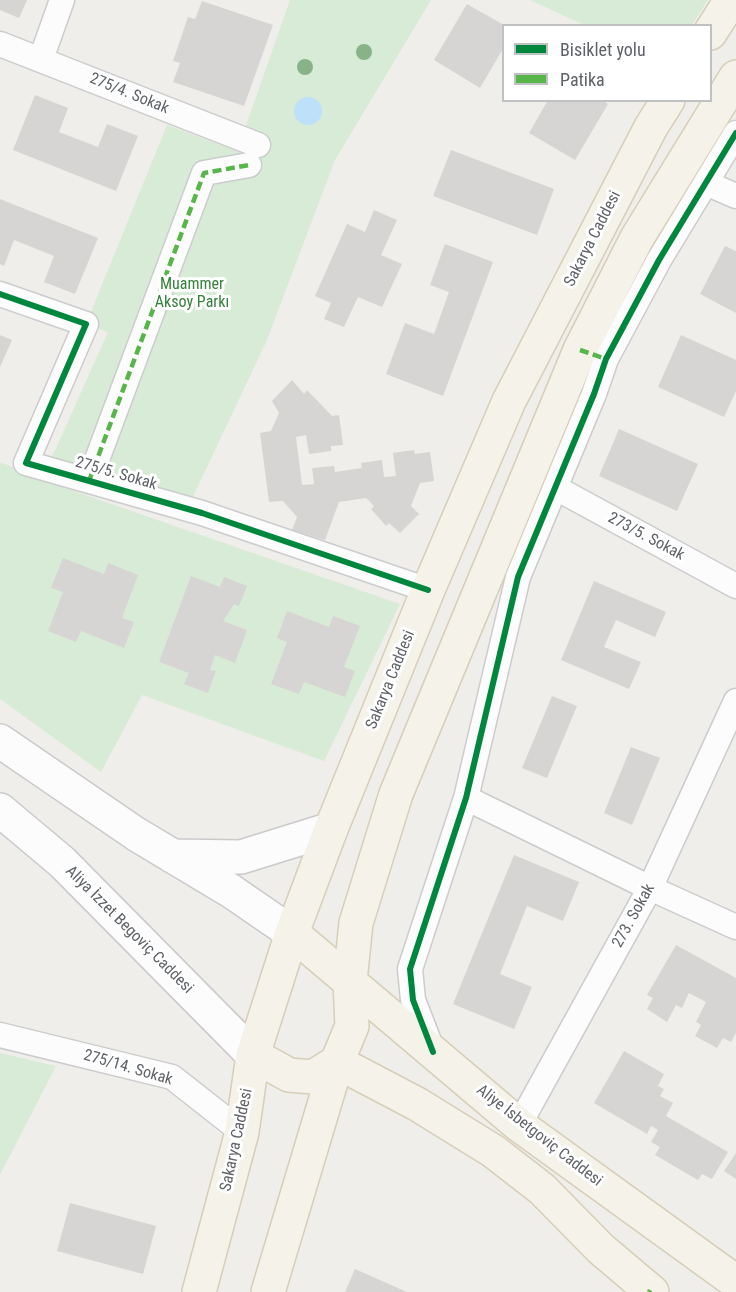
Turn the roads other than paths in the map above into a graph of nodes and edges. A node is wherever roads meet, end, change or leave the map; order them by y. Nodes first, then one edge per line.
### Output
1 (62, 0) edge
2 (732, 0) edge
3 (712, 31) edge
4 (0, 44) edge
5 (41, 59) junction
6 (736, 77) edge
7 (667, 102) edge
8 (736, 133) edge
9 (706, 183) junction
10 (736, 196) edge
11 (0, 294) edge
12 (593, 355) junction
13 (89, 481) junction
14 (556, 488) junction
15 (736, 586) edge
16 (428, 590) junction
17 (736, 701) edge
18 (0, 741) edge
19 (466, 798) junction
20 (0, 810) edge
21 (331, 829) junction
22 (172, 856) junction
23 (650, 888) junction
24 (736, 927) edge
25 (292, 933) junction
26 (350, 981) junction
27 (0, 1035) edge
28 (433, 1052) junction
29 (254, 1055) junction
30 (337, 1062) junction
31 (519, 1125) junction
32 (242, 1131) junction
33 (736, 1282) edge
34 (650, 1291) edge
35 (199, 1292) edge
36 (268, 1292) edge

1 - 5 street
2 - 3 main road
4 - 5 street, 275/4. Sokak
5 - 13 street, 275/4. Sokak
6 - 12 main road
7 - 16 main road, Sakarya Caddesi
8 - 9 street
9 - 10 street
9 - 12 street
11 - 13 street, 275/5. Sokak
12 - 14 street
12 - 26 main road
13 - 16 street, 275/5. Sokak
14 - 15 street, 273/5. Sokak
14 - 19 street
16 - 21 main road, Sakarya Caddesi
17 - 23 street, 273. Sokak
18 - 22 main road
19 - 23 street
19 - 28 street
20 - 29 main road, Aliya İzzet Begoviç Caddesi
21 - 22 main road
21 - 25 main road, Sakarya Caddesi
22 - 25 main road
23 - 24 street
23 - 31 street, 273. Sokak
25 - 26 main road, Aliye İsbetgoviç Caddesi
25 - 29 main road, Sakarya Caddesi
26 - 28 main road, Aliye İsbetgoviç Caddesi
26 - 30 main road
27 - 32 street, 275/14. Sokak
28 - 31 main road, Aliye İsbetgoviç Caddesi
29 - 30 main road
29 - 32 main road, Sakarya Caddesi
30 - 34 main road
30 - 36 main road
31 - 33 main road, Aliye İsbetgoviç Caddesi
32 - 35 main road, Sakarya Caddesi

